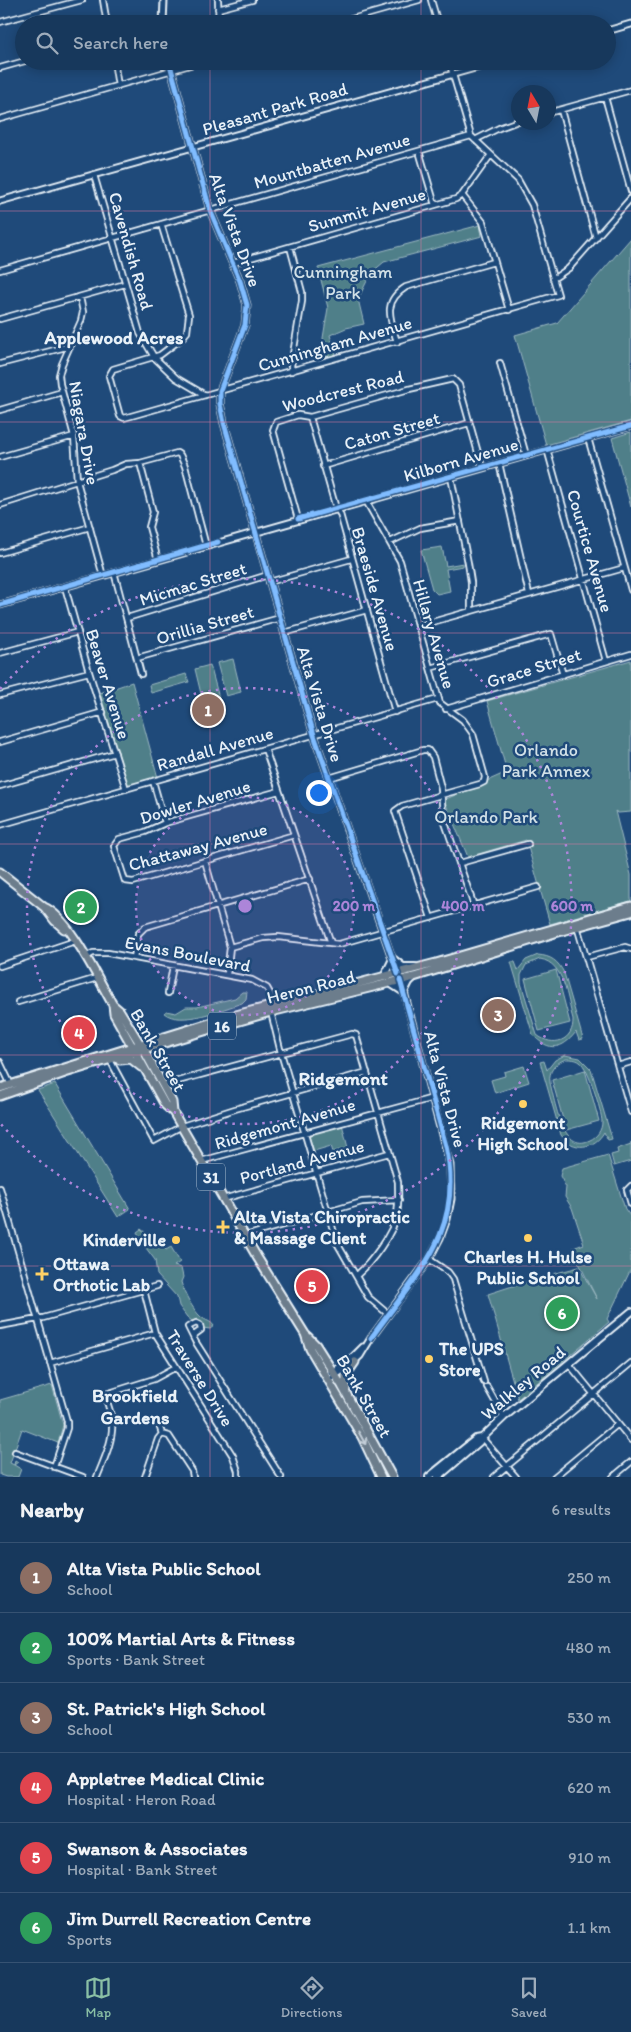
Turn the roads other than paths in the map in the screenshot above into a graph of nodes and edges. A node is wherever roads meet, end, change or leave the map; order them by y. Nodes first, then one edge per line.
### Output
1 (82, 0) edge
2 (103, 0) edge
3 (164, 0) edge
4 (218, 0) edge
5 (252, 0) edge
6 (419, 0) edge
7 (431, 0) edge
8 (218, 9) junction
9 (26, 15) edge
10 (106, 15) edge
11 (163, 15) edge
12 (218, 15) edge
13 (366, 15) edge
14 (435, 15) edge
15 (15, 18) edge
16 (0, 22) edge
17 (631, 24) edge
18 (616, 28) edge
19 (15, 64) edge
20 (0, 68) edge
21 (115, 70) edge
22 (174, 70) edge
23 (451, 70) edge
24 (467, 70) edge
25 (171, 71) junction
26 (452, 74) junction
27 (118, 86) junction
28 (631, 90) edge
29 (605, 97) junction
30 (560, 110) junction
31 (556, 111) edge
32 (0, 119) edge
33 (511, 123) edge
34 (471, 136) junction
35 (474, 140) junction
36 (192, 147) junction
37 (419, 151) junction
38 (490, 156) junction
39 (94, 175) junction
40 (631, 191) edge
41 (462, 195) junction
42 (631, 198) edge
43 (0, 201) edge
44 (435, 205) junction
45 (210, 210) junction
46 (161, 224) junction
47 (112, 238) junction
48 (596, 238) junction
49 (290, 247) junction
50 (494, 262) junction
51 (233, 263) junction
52 (0, 270) edge
53 (553, 279) junction
54 (125, 284) junction
55 (80, 297) junction
56 (509, 310) junction
57 (0, 319) edge
58 (397, 342) junction
59 (70, 346) junction
60 (154, 357) junction
61 (500, 363) dead end
62 (0, 364) edge
63 (292, 371) junction
64 (220, 391) junction
65 (62, 392) junction
66 (205, 395) junction
67 (0, 410) edge
68 (310, 417) junction
69 (469, 423) junction
70 (631, 426) edge
71 (74, 436) junction
72 (588, 438) junction
73 (547, 449) junction
74 (526, 456) junction
75 (0, 457) edge
76 (499, 463) junction
77 (140, 464) junction
78 (323, 466) junction
79 (482, 468) junction
80 (451, 477) junction
81 (77, 481) junction
82 (366, 501) junction
83 (0, 505) edge
84 (336, 508) junction
85 (298, 519) junction
86 (460, 521) junction
87 (90, 527) junction
88 (255, 532) junction
89 (390, 542) junction
90 (206, 546) junction
91 (0, 553) edge
92 (158, 560) junction
93 (351, 560) junction
94 (624, 568) junction
95 (114, 572) junction
96 (103, 576) junction
97 (268, 576) junction
98 (584, 579) junction
99 (270, 582) junction
100 (65, 587) junction
101 (631, 590) edge
102 (529, 594) junction
103 (0, 605) edge
104 (367, 610) junction
105 (471, 611) junction
106 (127, 618) junction
107 (280, 618) junction
108 (418, 626) junction
109 (78, 632) junction
110 (284, 633) junction
111 (0, 653) edge
112 (631, 654) edge
113 (137, 658) junction
114 (606, 661) junction
115 (430, 668) junction
116 (89, 672) junction
117 (141, 674) dead end
118 (563, 675) junction
119 (0, 695) edge
120 (438, 699) junction
121 (446, 709) junction
122 (103, 712) junction
123 (395, 712) junction
124 (314, 734) junction
125 (0, 742) edge
126 (265, 749) junction
127 (115, 753) junction
128 (329, 778) junction
129 (153, 781) junction
130 (0, 786) edge
131 (126, 789) junction
132 (280, 791) junction
133 (441, 795) junction
134 (165, 823) junction
135 (0, 825) edge
136 (294, 835) junction
137 (119, 839) joint
138 (528, 844) dead end
139 (205, 861) junction
140 (460, 863) junction
141 (0, 872) edge
142 (310, 879) junction
143 (538, 886) dead end
144 (218, 906) junction
145 (474, 906) junction
146 (631, 906) edge
147 (631, 912) edge
148 (431, 918) junction
149 (577, 924) junction
150 (384, 931) junction
151 (75, 941) junction
152 (331, 943) junction
153 (230, 947) junction
154 (631, 949) edge
155 (85, 958) junction
156 (134, 958) junction
157 (587, 958) junction
158 (393, 959) junction
159 (436, 963) junction
160 (0, 966) edge
161 (173, 966) junction
162 (227, 974) junction
163 (384, 977) junction
164 (399, 977) junction
165 (414, 977) junction
166 (97, 978) junction
167 (390, 983) junction
168 (404, 992) junction
169 (168, 993) dead end
170 (18, 1002) dead end
171 (276, 1004) junction
172 (112, 1005) junction
173 (271, 1012) junction
174 (123, 1030) junction
175 (168, 1042) junction
176 (137, 1048) junction
177 (116, 1051) junction
178 (281, 1053) junction
179 (110, 1060) junction
180 (0, 1062) edge
181 (631, 1062) edge
182 (151, 1063) junction
183 (618, 1066) junction
184 (367, 1072) junction
185 (148, 1075) junction
186 (11, 1085) junction
187 (163, 1085) junction
188 (0, 1088) edge
189 (293, 1092) junction
190 (0, 1096) edge
191 (433, 1098) junction
192 (173, 1112) junction
193 (378, 1112) junction
194 (631, 1112) edge
195 (182, 1126) junction
196 (304, 1132) junction
197 (389, 1153) junction
198 (201, 1161) junction
199 (316, 1172) junction
200 (631, 1186) edge
201 (0, 1188) edge
202 (223, 1199) junction
203 (399, 1200) junction
204 (631, 1204) edge
205 (327, 1212) junction
206 (245, 1236) junction
207 (429, 1259) junction
208 (356, 1276) junction
209 (157, 1286) dead end
210 (144, 1290) junction
211 (631, 1312) edge
212 (388, 1314) junction
213 (37, 1318) junction
214 (0, 1326) edge
215 (155, 1333) junction
216 (194, 1335) dead end
217 (371, 1338) junction
218 (355, 1362) junction
219 (50, 1363) junction
220 (631, 1363) edge
221 (569, 1364) junction
222 (176, 1366) junction
223 (330, 1375) junction
224 (484, 1382) dead end
225 (487, 1387) dead end
226 (593, 1394) junction
227 (350, 1399) junction
228 (504, 1417) junction
229 (618, 1424) junction
230 (159, 1425) dead end
231 (162, 1434) junction
232 (479, 1438) junction
233 (631, 1440) edge
234 (15, 1452) dead end
235 (631, 1462) edge
236 (507, 1466) junction
237 (54, 1467) junction
238 (83, 1477) edge
239 (97, 1477) edge
240 (145, 1477) edge
241 (193, 1477) edge
242 (238, 1477) edge
243 (281, 1477) edge
244 (381, 1477) edge
245 (392, 1477) edge
246 (429, 1477) edge
247 (438, 1477) edge
248 (494, 1477) edge
249 (516, 1477) edge
250 (554, 1477) edge
251 (613, 1477) edge

1 - 9 street
2 - 10 street
3 - 11 street
4 - 8 street
5 - 8 street
6 - 13 street
7 - 14 street
8 - 12 street
15 - 16 street
17 - 18 street
19 - 20 street
21 - 27 street
22 - 25 street
23 - 26 street
24 - 26 street, Pleasant Park Road
25 - 27 street
25 - 36 street, Alta Vista Drive
26 - 34 street
26 - 36 street, Pleasant Park Road
27 - 32 street
28 - 29 street
29 - 30 street
29 - 40 street
30 - 31 street
30 - 48 street
33 - 35 street
34 - 35 street
34 - 37 street, Mountbatten Avenue
35 - 38 street
36 - 39 street, Pleasant Park Road
36 - 45 street, Alta Vista Drive
37 - 44 street
37 - 45 street, Mountbatten Avenue
38 - 41 street
38 - 53 street
39 - 43 street, Pleasant Park Road
39 - 47 street, Cavendish Road
41 - 44 street, Summit Avenue
41 - 50 street
42 - 48 street
44 - 49 street, Summit Avenue
45 - 46 street, Mountbatten Avenue
45 - 51 street, Alta Vista Drive
46 - 47 street, Mountbatten Avenue
46 - 60 street
47 - 52 street, Mountbatten Avenue
47 - 54 street, Cavendish Road
48 - 53 street
49 - 51 street, Summit Avenue
49 - 63 street
50 - 56 street
50 - 58 street
51 - 64 street, Alta Vista Drive
53 - 56 street, Cunningham Avenue
54 - 55 street
54 - 60 street, Cavendish Road
55 - 57 street
55 - 59 street, Niagara Drive
56 - 58 street, Cunningham Avenue
58 - 63 street, Cunningham Avenue
59 - 62 street
59 - 65 street, Niagara Drive
60 - 66 street, Cavendish Road
60 - 66 street, Cunningham Avenue
61 - 74 street
63 - 64 street, Cunningham Avenue
64 - 66 street, Cunningham Avenue
64 - 88 street, Alta Vista Drive
65 - 67 street
65 - 71 street, Niagara Drive
68 - 69 street, Woodcrest Road
68 - 78 street, Braeside Avenue
68 - 85 street, Woodcrest Road
69 - 78 street, Caton Street
69 - 79 street, Woodcrest Road
70 - 72 street, Kilborn Avenue
71 - 75 street
71 - 81 street, Niagara Drive
72 - 73 street, Kilborn Avenue
72 - 94 street
73 - 74 street, Kilborn Avenue
73 - 98 street, Courtice Avenue
74 - 76 street, Kilborn Avenue
76 - 79 street, Kilborn Avenue
76 - 102 street
77 - 81 street
77 - 90 street
77 - 92 street
78 - 84 street, Braeside Avenue
79 - 80 street, Kilborn Avenue
80 - 82 street, Kilborn Avenue
80 - 86 street
81 - 83 street
81 - 87 street, Niagara Drive
82 - 84 street, Kilborn Avenue
82 - 89 street, Hillary Avenue
84 - 85 street, Kilborn Avenue
84 - 93 street, Braeside Avenue
85 - 88 street, Kilborn Avenue
86 - 89 street
86 - 105 street
87 - 91 street
87 - 96 street, Niagara Drive
88 - 90 street, Kilborn Avenue
88 - 97 street, Alta Vista Drive
89 - 108 street, Hillary Avenue
90 - 92 street, Kilborn Avenue
92 - 95 street, Kilborn Avenue
93 - 99 street
93 - 104 street, Braeside Avenue
94 - 98 street
94 - 101 street
95 - 96 street, Kilborn Avenue
95 - 106 street
96 - 100 street, Kilborn Avenue
97 - 99 street, Alta Vista Drive
97 - 106 street, Micmac Street
98 - 102 street
98 - 114 street, Courtice Avenue
99 - 107 street, Alta Vista Drive
100 - 103 street, Kilborn Avenue
100 - 109 street, Beaver Avenue
102 - 105 street
104 - 110 street
104 - 123 street, Braeside Avenue
105 - 108 street
106 - 113 street
107 - 110 street, Alta Vista Drive
107 - 113 street, Orillia Street
108 - 115 street, Hillary Avenue
109 - 111 street
109 - 116 street, Beaver Avenue
110 - 124 street, Alta Vista Drive
112 - 114 street, Grace Street
113 - 117 street
114 - 118 street, Grace Street
115 - 118 street
115 - 120 street, Hillary Avenue
116 - 119 street
116 - 122 street, Beaver Avenue
118 - 121 street, Grace Street
120 - 121 street, Hillary Avenue
120 - 123 street, Randall Avenue
121 - 133 street, Hillary Avenue
122 - 125 street
122 - 127 street, Beaver Avenue
123 - 124 street, Randall Avenue
124 - 126 street, Randall Avenue
124 - 128 street, Alta Vista Drive
126 - 129 street, Randall Avenue
126 - 132 street
127 - 130 street
127 - 131 street, Beaver Avenue
128 - 133 street
128 - 150 street, Alta Vista Drive
129 - 131 street, Randall Avenue
129 - 134 street
131 - 135 street, Randall Avenue
132 - 134 street, Dowler Avenue
132 - 136 street
133 - 140 street
133 - 148 street, Hillary Avenue
134 - 137 street, Dowler Avenue
136 - 139 street, Chattaway Avenue
136 - 142 street
137 - 139 street, Chattaway Avenue
138 - 140 street
139 - 144 street
140 - 145 street
141 - 151 main road, Bank Street / 31
142 - 144 street
142 - 152 street
143 - 145 street
144 - 153 street
144 - 156 street
145 - 148 street
146 - 149 main road, Heron Road / 16
147 - 149 main road, Heron Road / 16
148 - 150 street
149 - 157 street
149 - 159 main road, Heron Road / 16
149 - 165 main road, Heron Road / 16
150 - 152 street
150 - 158 street, Alta Vista Drive
151 - 155 main road, Bank Street / 31
151 - 160 street
152 - 153 street
153 - 162 street
154 - 157 street
155 - 156 street, Evans Boulevard
155 - 166 main road, Bank Street / 31
156 - 161 street, Evans Boulevard
157 - 183 street
158 - 159 main road
158 - 163 main road
158 - 164 street, Alta Vista Drive
159 - 164 main road, Heron Road / 16
161 - 162 street, Evans Boulevard
161 - 169 street
162 - 171 street, Evans Boulevard
163 - 164 main road, Heron Road / 16
163 - 171 main road, Heron Road / 16
164 - 165 main road, Heron Road / 16
164 - 167 main road, Heron Road / 16
164 - 168 street, Alta Vista Drive
165 - 168 main road
166 - 170 street
166 - 172 main road, Bank Street / 31
167 - 168 main road
167 - 173 main road, Heron Road / 16
168 - 191 street, Alta Vista Drive
171 - 176 main road, Heron Road / 16
172 - 174 main road, Bank Street / 31
172 - 176 main road, Bank Street / 31
173 - 175 main road, Heron Road / 16
173 - 178 street
174 - 176 main road, Bank Street / 31
174 - 177 main road
175 - 176 main road, Heron Road / 16
175 - 182 main road
176 - 177 main road, Heron Road / 16
176 - 179 main road, Heron Road / 16
176 - 182 main road, Bank Street / 31
176 - 185 main road, Bank Street / 31
177 - 186 main road, Heron Road / 16
178 - 184 street
178 - 187 street
178 - 189 street
179 - 185 main road
179 - 190 main road, Heron Road / 16
179 - 195 street
180 - 186 street
181 - 183 street
182 - 187 main road, Bank Street / 31
183 - 194 street
184 - 189 street
184 - 193 street
185 - 192 main road, Bank Street / 31
186 - 188 main road, Heron Road / 16
187 - 192 main road, Bank Street / 31
189 - 195 street
189 - 196 street
191 - 193 street, Ridgemont Avenue
191 - 207 street, Alta Vista Drive
192 - 195 main road, Bank Street / 31
193 - 196 street, Ridgemont Avenue
193 - 197 street
195 - 198 main road, Bank Street / 31
196 - 198 street, Ridgemont Avenue
196 - 199 street
197 - 199 street, Portland Avenue
197 - 203 street
198 - 202 main road, Bank Street / 31
199 - 202 street, Portland Avenue
199 - 205 street
200 - 204 street
201 - 213 street
202 - 206 main road, Bank Street / 31
203 - 205 street
203 - 208 street
205 - 206 street
205 - 208 street
206 - 223 main road, Bank Street / 31
207 - 212 street, Alta Vista Drive
207 - 224 street
208 - 212 street
209 - 210 street
210 - 213 street
210 - 215 street, Traverse Drive
211 - 221 main road, Walkley Road
212 - 217 street, Alta Vista Drive
213 - 214 street
213 - 219 street
215 - 219 street
215 - 222 street, Traverse Drive
216 - 243 street
217 - 218 street, Alta Vista Drive
217 - 223 street, Alta Vista Drive
218 - 223 street, Alta Vista Drive
218 - 227 main road
219 - 237 street
220 - 226 street
221 - 226 street
221 - 228 main road, Walkley Road
222 - 239 street
222 - 242 street, Traverse Drive
223 - 227 main road, Bank Street / 31
223 -> 244 main road, Bank Street / 31
225 - 228 street
226 - 229 street
226 - 236 street
227 - 245 main road, Bank Street / 31
228 - 232 main road, Walkley Road
229 - 233 street
229 - 250 street
230 - 231 street
231 - 240 street
231 - 241 street
232 - 236 street
232 - 246 main road, Walkley Road
232 - 247 main road, Walkley Road
234 - 237 street
235 - 251 street
236 - 248 street
236 - 249 street
237 - 238 street

